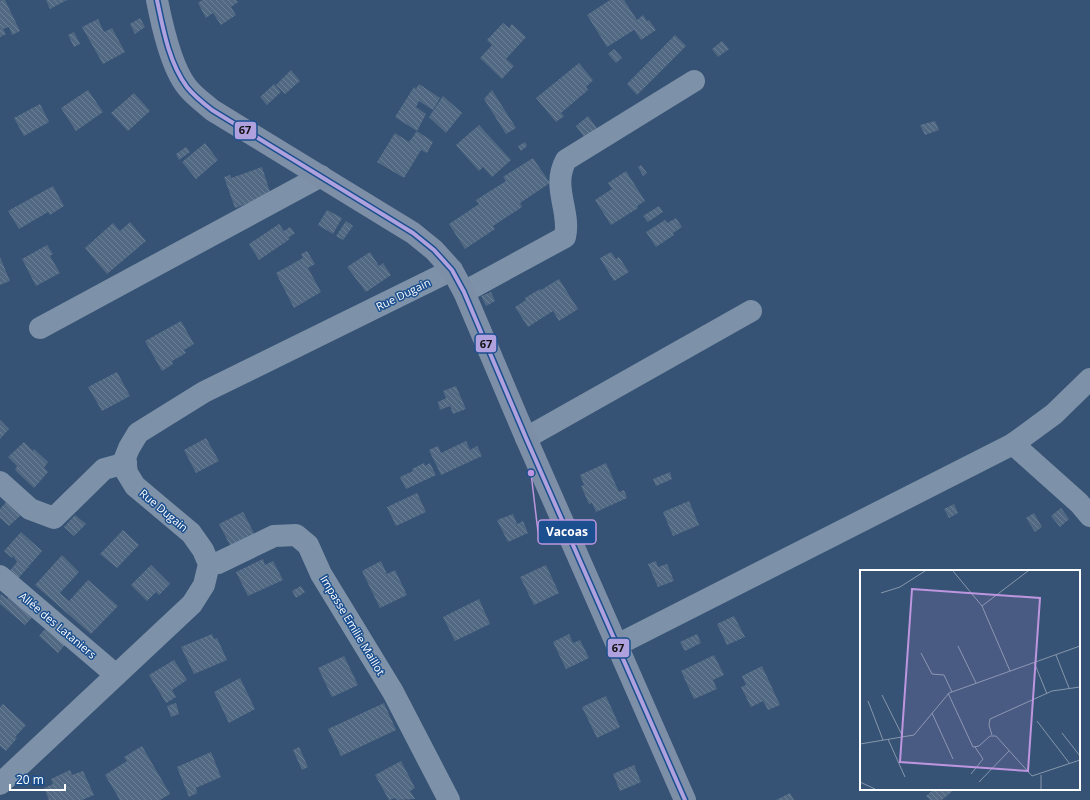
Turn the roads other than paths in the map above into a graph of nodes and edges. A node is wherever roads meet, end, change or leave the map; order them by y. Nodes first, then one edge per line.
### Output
1 (160, 2) edge
2 (694, 82) dead end
3 (321, 176) junction
4 (452, 270) junction
5 (464, 292) junction
6 (751, 310) dead end
7 (40, 328) dead end
8 (1090, 379) edge
9 (526, 438) junction
10 (1013, 444) junction
11 (126, 463) junction
12 (0, 482) edge
13 (1090, 516) edge
14 (209, 564) junction
15 (0, 576) edge
16 (617, 645) junction
17 (116, 675) junction
18 (0, 784) edge
19 (680, 798) edge
20 (449, 800) edge

1 - 3 main road
2 - 5 street
3 - 4 main road
3 - 7 street
4 - 5 main road
4 - 11 street, Rue Dugain
5 - 9 main road
6 - 9 street
8 - 10 street
9 - 16 main road
10 - 13 street
10 - 16 street
11 - 12 street
11 - 14 street, Rue Dugain
14 - 17 street
14 - 20 street, Impasse Emilie Maillot
15 - 17 street, Allée des Lataniers
16 - 19 main road
17 - 18 street

